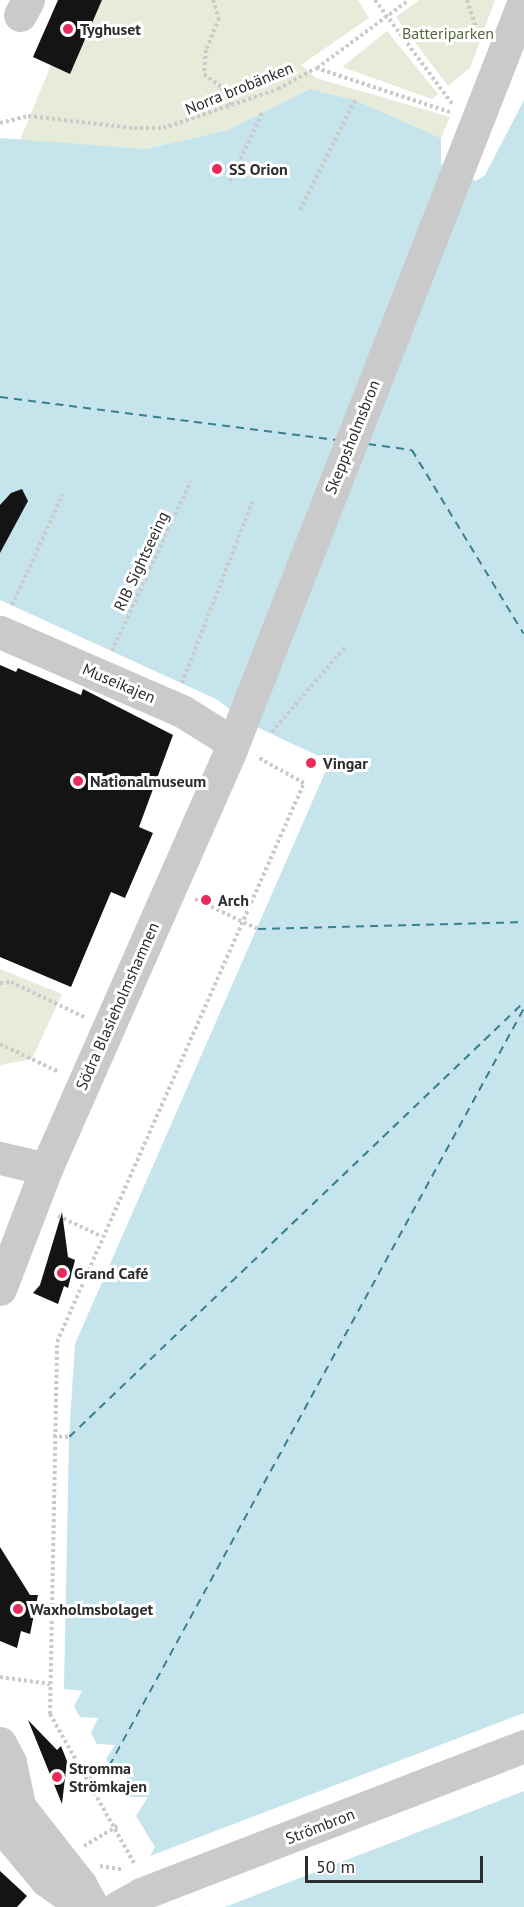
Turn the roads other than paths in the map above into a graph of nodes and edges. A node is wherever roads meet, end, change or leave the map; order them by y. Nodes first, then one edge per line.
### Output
1 (524, 1) edge
2 (6, 619) edge
3 (242, 741) junction
4 (0, 1158) edge
5 (46, 1169) junction
6 (0, 1289) edge
7 (0, 1743) edge
8 (524, 1746) edge
9 (524, 1767) edge
10 (6, 1804) edge
11 (173, 1898) edge
12 (84, 1907) edge
13 (93, 1907) edge
14 (118, 1907) edge

1 - 3 street, Skeppsholmsbron
2 - 3 street, Museikajen
3 - 5 street, Södra Blasieholmshamnen
4 - 5 street
5 - 6 street, Södra Blasieholmshamnen
7 - 10 street
8 - 11 street, Strömbron
9 - 11 street, Strömbron
10 - 12 street
10 - 13 street
11 - 14 street, Strömbron

